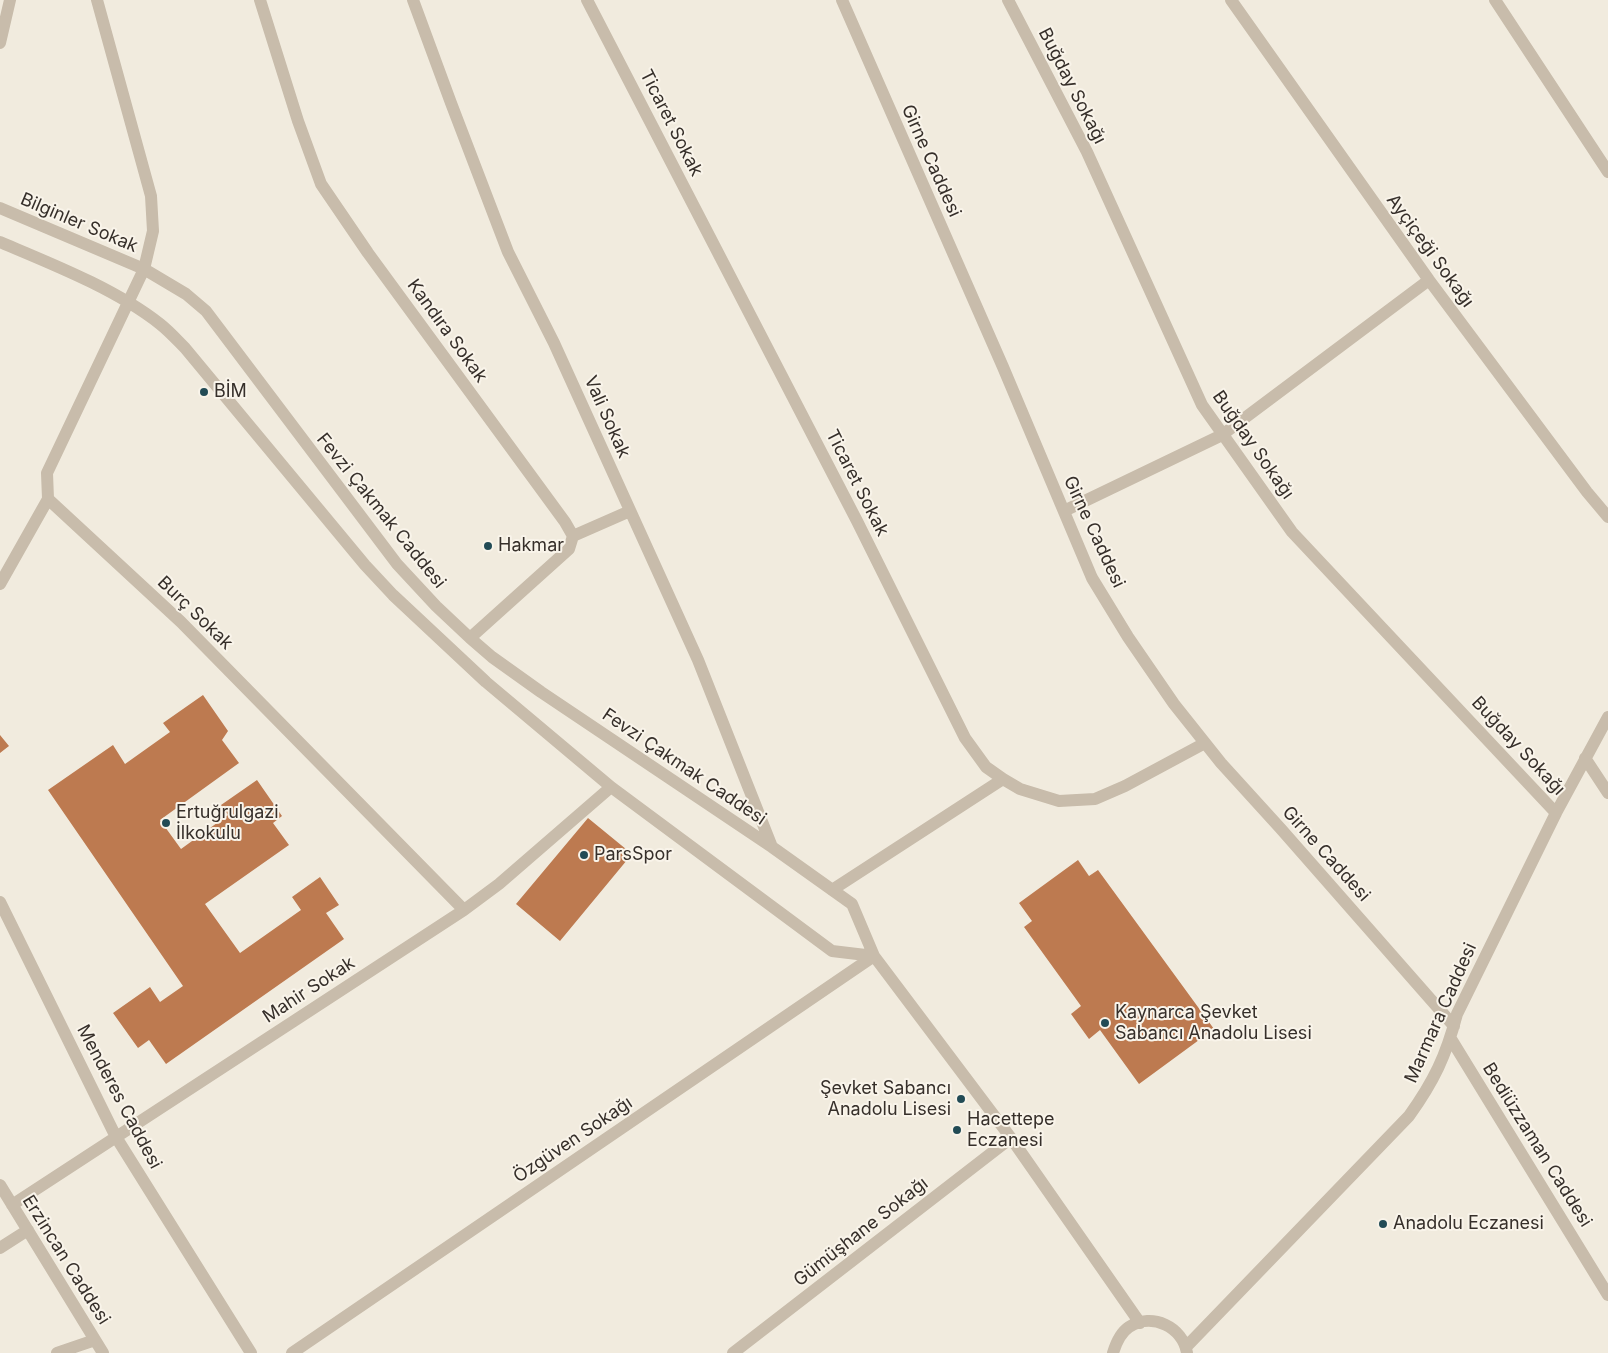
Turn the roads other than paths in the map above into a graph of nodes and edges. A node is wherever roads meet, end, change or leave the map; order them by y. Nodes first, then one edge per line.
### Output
1 (10, 0) edge
2 (97, 0) edge
3 (260, 0) edge
4 (414, 0) edge
5 (588, 0) edge
6 (842, 0) edge
7 (1008, 0) edge
8 (1231, 0) edge
9 (1495, 0) edge
10 (0, 43) edge
11 (1608, 172) edge
12 (0, 208) edge
13 (0, 242) edge
14 (144, 270) junction
15 (1429, 280) junction
16 (128, 303) junction
17 (1222, 434) junction
18 (48, 499) junction
19 (630, 511) junction
20 (1064, 511) junction
21 (1608, 517) edge
22 (573, 536) junction
23 (0, 584) edge
24 (470, 638) junction
25 (1608, 717) edge
26 (1205, 743) junction
27 (1585, 758) junction
28 (1002, 780) junction
29 (611, 787) junction
30 (1608, 793) edge
31 (1556, 814) junction
32 (772, 847) junction
33 (832, 890) junction
34 (0, 902) edge
35 (464, 910) junction
36 (874, 956) junction
37 (1454, 1026) junction
38 (1451, 1039) junction
39 (116, 1137) junction
40 (1011, 1138) junction
41 (0, 1185) edge
42 (12, 1205) junction
43 (28, 1230) junction
44 (0, 1248) edge
45 (1608, 1295) edge
46 (1140, 1322) junction
47 (95, 1340) junction
48 (1187, 1350) edge
49 (57, 1353) edge
50 (103, 1353) edge
51 (251, 1353) edge
52 (292, 1353) edge
53 (733, 1353) edge
54 (1113, 1353) edge

1 - 10 street
2 - 14 street
3 - 22 street, Kandıra Sokak
4 - 19 street, Vali Sokak
5 - 28 street, Ticaret Sokak
6 - 20 street, Girne Caddesi
7 - 17 street, Buğday Sokağı
8 - 15 street, Ayçiçeği Sokağı
9 - 11 street
12 - 14 street, Bilginler Sokak
13 - 16 street
14 - 16 street
14 - 24 street, Fevzi Çakmak Caddesi
15 - 17 street
15 - 21 street, Ayçiçeği Sokağı
16 - 18 street
16 - 29 street
17 - 20 street
17 - 31 street, Buğday Sokağı
18 - 23 street
18 - 35 street, Burç Sokak
19 - 22 street
19 - 32 street, Vali Sokak
20 - 26 street, Girne Caddesi
22 - 24 street
24 - 32 street, Fevzi Çakmak Caddesi
25 - 27 street, Marmara Caddesi
26 - 28 street, Ticaret Sokak
26 - 37 street, Girne Caddesi
27 - 30 street
27 - 31 street, Marmara Caddesi
28 - 33 street
29 - 35 street, Mahir Sokak
29 - 36 street
31 - 37 street, Marmara Caddesi
32 - 33 street, Fevzi Çakmak Caddesi
33 - 36 street, Fevzi Çakmak Caddesi
34 - 39 street, Menderes Caddesi
35 - 39 street, Mahir Sokak
36 - 40 street, Fevzi Çakmak Caddesi
36 - 52 street, Özgüven Sokağı
37 - 38 street, Marmara Caddesi
38 - 45 street, Bediüzzaman Caddesi
38 - 48 street, Marmara Caddesi
39 - 42 street, Mahir Sokak
39 - 51 street, Menderes Caddesi
40 - 46 street, Fevzi Çakmak Caddesi
40 - 53 street, Gümüşhane Sokağı
41 - 42 street, Erzincan Caddesi
42 - 43 street, Erzincan Caddesi
43 - 44 street
43 - 47 street, Erzincan Caddesi
46 - 48 street
46 - 54 street
47 - 49 street
47 - 50 street, Erzincan Caddesi

